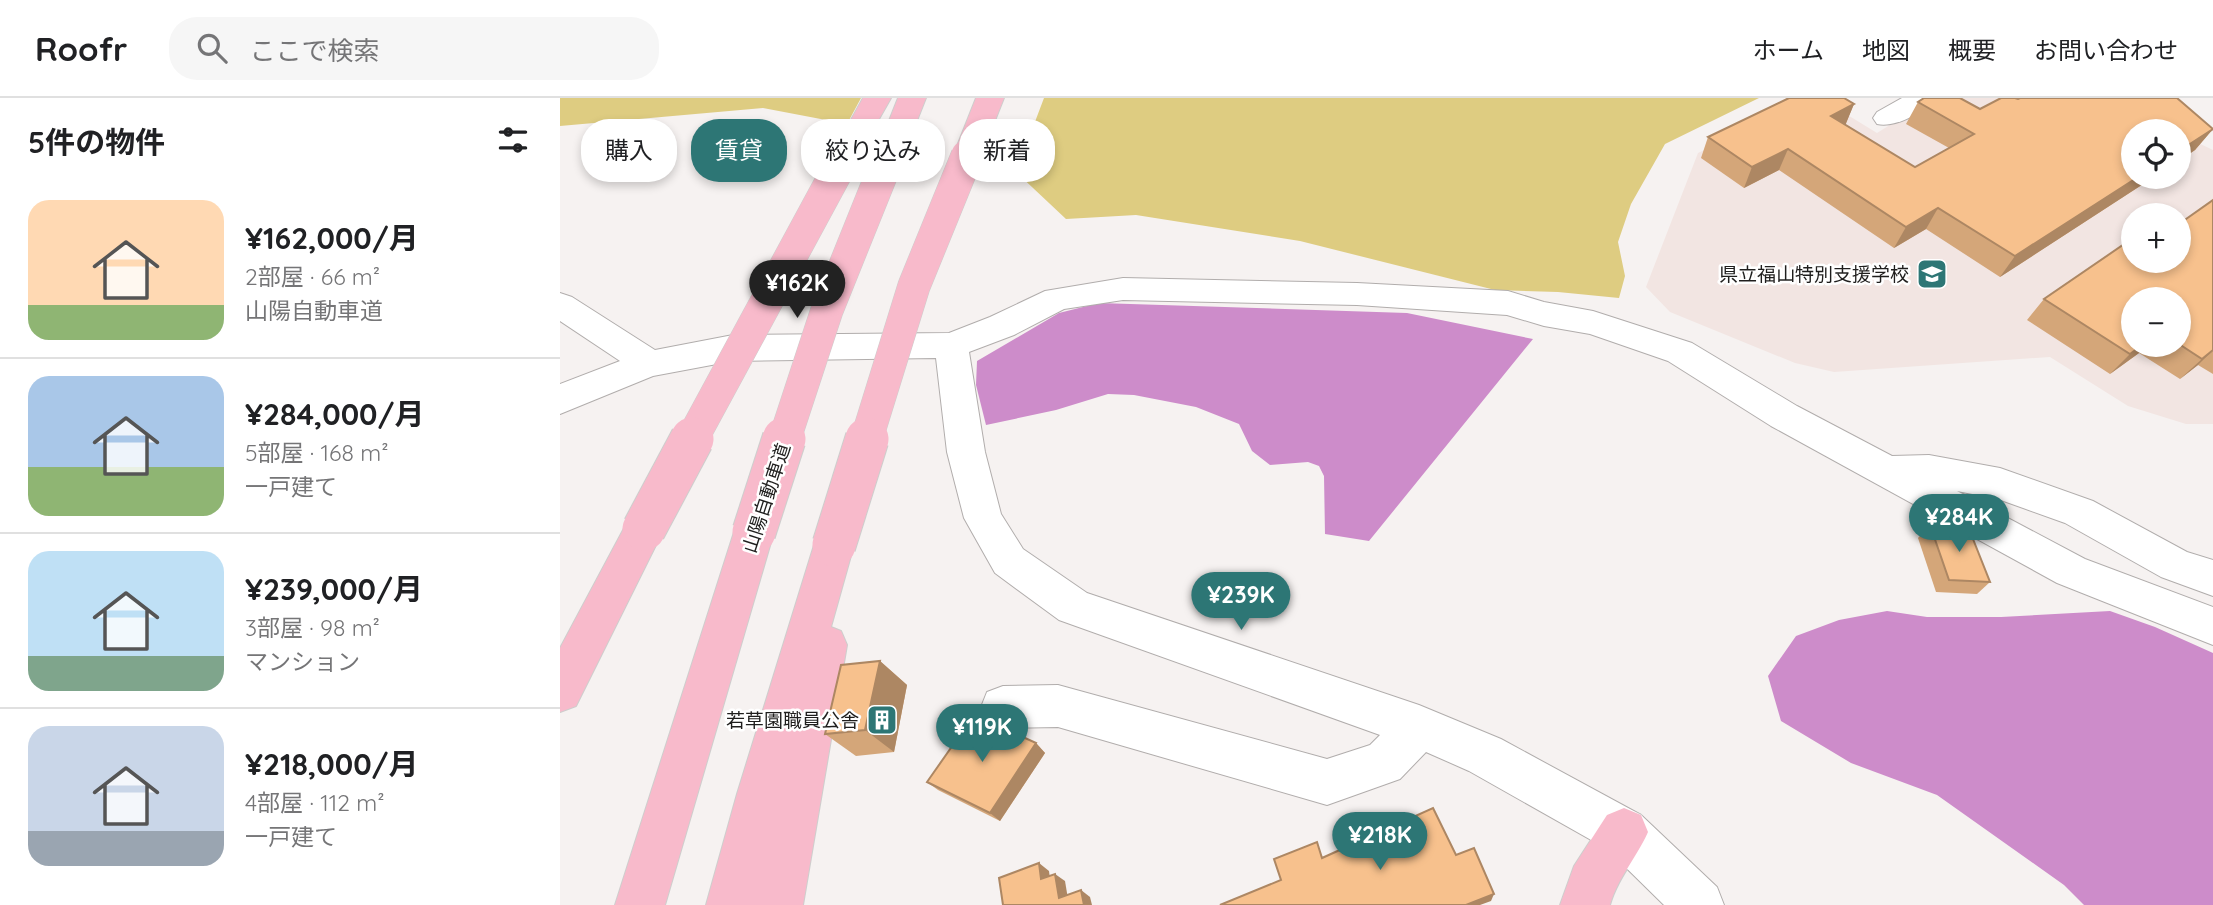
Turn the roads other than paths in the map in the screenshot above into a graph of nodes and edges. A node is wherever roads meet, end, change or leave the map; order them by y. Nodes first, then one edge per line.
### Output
1 (877, 98) edge
2 (912, 98) edge
3 (990, 98) edge
4 (1921, 98) edge
5 (1886, 118) dead end
6 (560, 305) edge
7 (951, 345) junction
8 (650, 364) junction
9 (560, 400) edge
10 (1886, 472) junction
11 (834, 545) junction
12 (2213, 578) edge
13 (2213, 626) edge
14 (560, 691) edge
15 (1003, 707) dead end
16 (1419, 727) junction
17 (1624, 832) junction
18 (640, 905) edge
19 (731, 905) edge
20 (778, 905) edge
21 (1585, 905) edge
22 (1600, 905) edge
23 (1699, 905) edge

1 - 14 highway, bridge
2 - 18 highway, 山陽自動車道, bridge
3 - 11 highway, bridge
4 - 5 street
6 - 8 street
7 - 8 street
7 - 10 street
7 - 16 street
8 - 9 street
10 - 12 street
10 - 13 street
11 - 19 highway
11 - 20 highway
15 - 16 street
16 - 17 street
17 - 21 highway
17 - 22 highway
17 - 23 street

